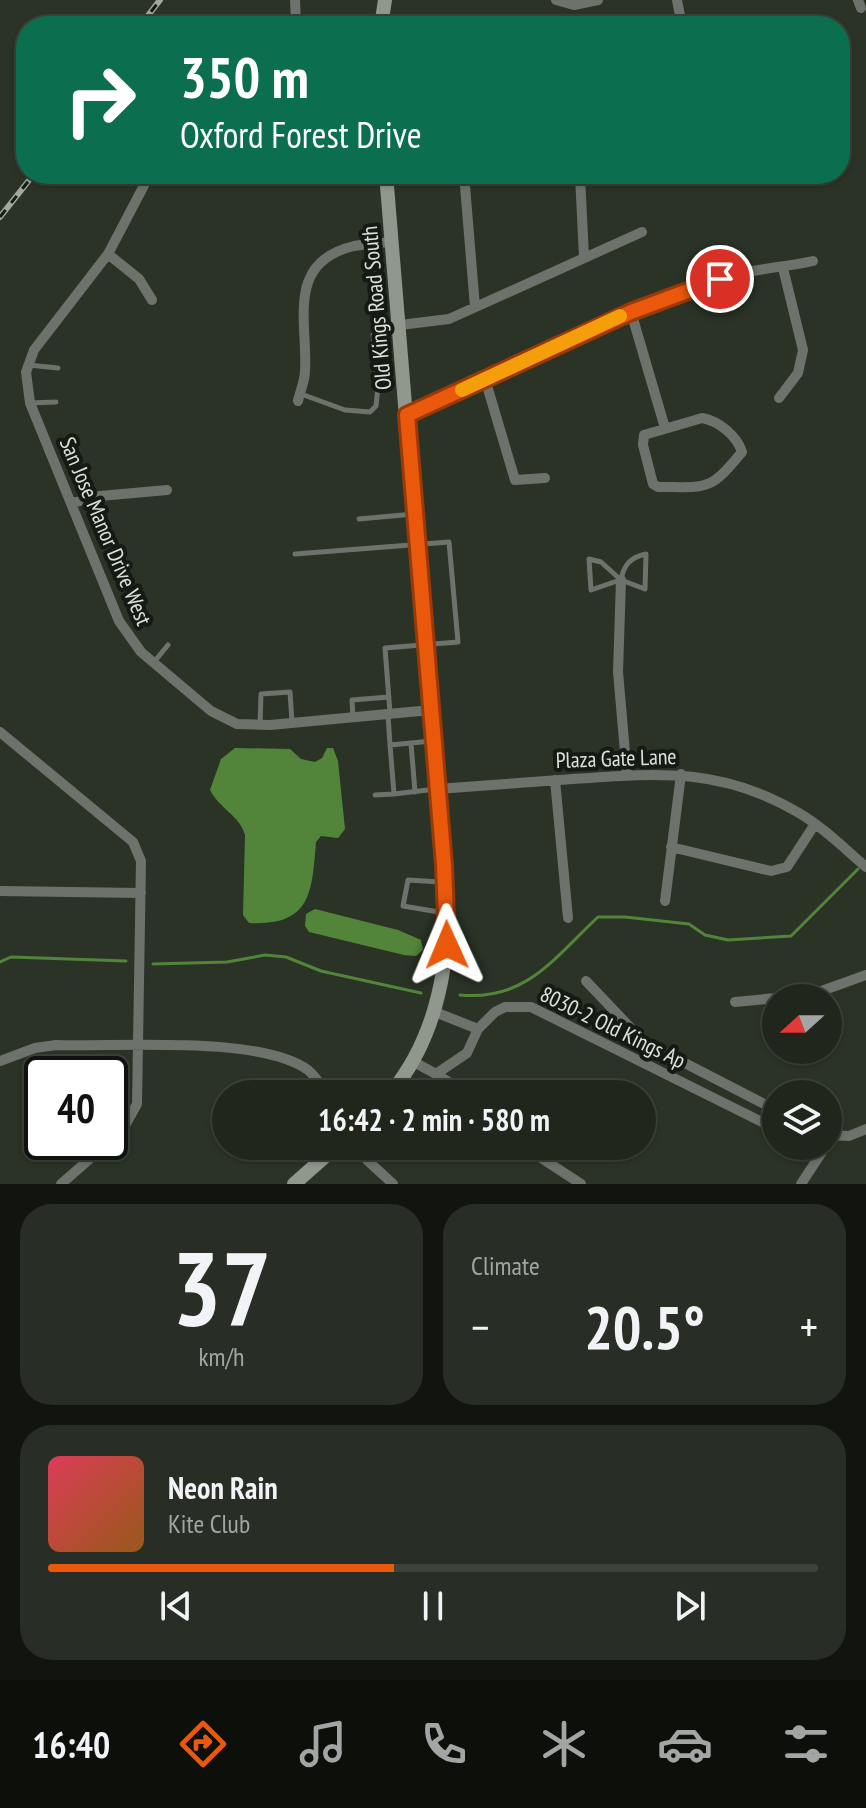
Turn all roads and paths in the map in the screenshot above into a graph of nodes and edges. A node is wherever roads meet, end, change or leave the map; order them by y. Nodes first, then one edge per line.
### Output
1 (556, 0) edge
2 (598, 0) edge
3 (145, 184) edge
4 (387, 184) edge
5 (465, 184) edge
6 (580, 184) edge
7 (642, 232) dead end
8 (392, 242) junction
9 (108, 254) junction
10 (584, 257) junction
11 (813, 261) dead end
12 (783, 268) junction
13 (152, 300) dead end
14 (475, 307) junction
15 (631, 312) junction
16 (400, 325) junction
17 (373, 335) dead end
18 (28, 365) junction
19 (58, 368) dead end
20 (485, 379) junction
21 (299, 397) joint
22 (779, 398) dead end
23 (29, 400) junction
24 (56, 402) dead end
25 (407, 415) junction
26 (665, 428) junction
27 (545, 478) dead end
28 (167, 490) dead end
29 (72, 503) junction
30 (415, 514) junction
31 (359, 519) dead end
32 (417, 545) junction
33 (295, 554) dead end
34 (621, 580) junction
35 (425, 644) junction
36 (168, 645) dead end
37 (153, 663) junction
38 (389, 697) junction
39 (431, 710) junction
40 (389, 714) junction
41 (353, 718) junction
42 (292, 723) junction
43 (260, 725) junction
44 (0, 732) edge
45 (433, 741) junction
46 (411, 743) junction
47 (390, 745) junction
48 (681, 774) junction
49 (627, 775) junction
50 (555, 780) junction
51 (438, 789) junction
52 (415, 792) junction
53 (394, 794) junction
54 (375, 795) dead end
55 (815, 824) junction
56 (671, 847) junction
57 (866, 867) edge
58 (445, 881) junction
59 (0, 891) edge
60 (141, 893) junction
61 (665, 901) dead end
62 (447, 913) junction
63 (568, 918) dead end
64 (866, 975) edge
65 (586, 981) dead end
66 (841, 984) edge
67 (762, 1000) edge
68 (735, 1002) dead end
69 (435, 1012) junction
70 (478, 1029) junction
71 (139, 1047) junction
72 (0, 1061) edge
73 (412, 1061) junction
74 (436, 1074) junction
75 (316, 1080) edge
76 (399, 1080) edge
77 (446, 1080) edge
78 (762, 1103) edge
79 (128, 1120) edge
80 (762, 1122) edge
81 (866, 1129) edge
82 (842, 1136) edge
83 (88, 1160) edge
84 (321, 1160) edge
85 (367, 1160) edge
86 (544, 1160) edge
87 (817, 1160) edge
88 (61, 1184) edge
89 (294, 1184) edge
90 (393, 1184) edge
91 (581, 1184) edge
92 (801, 1184) edge

1 - 2 street
3 - 9 street
4 - 8 street, Old Kings Road South
5 - 14 street
6 - 10 street
7 - 10 street
8 - 16 street, Old Kings Road South
8 - 21 street
9 - 13 street
9 - 18 street
10 - 14 street
11 - 12 street
12 - 15 street
12 - 22 street
14 - 16 street
15 - 20 street
15 - 26 street
16 - 25 street, Old Kings Road South
17 - 21 lane
18 - 19 lane
18 - 23 street
20 - 25 street
20 - 27 street
23 - 24 lane
23 - 29 street, San Jose Manor Drive West
25 - 30 street, Old Kings Road South
26 - 26 street
28 - 29 street
29 - 37 street, San Jose Manor Drive West
30 - 31 lane
30 - 32 street, Old Kings Road South
32 - 33 lane
32 - 35 street, Old Kings Road South
32 - 35 lane
34 - 34 lane
34 - 34 lane
34 - 49 street
35 - 38 lane
35 - 39 street, Old Kings Road South
36 - 37 lane
37 - 43 street, San Jose Manor Drive West
38 - 40 lane
38 - 41 lane
39 - 40 street, San Jose Manor Drive West
39 - 45 street, Old Kings Road South
40 - 41 street, San Jose Manor Drive West
40 - 47 lane
41 - 42 street, San Jose Manor Drive West
42 - 43 street, San Jose Manor Drive West
42 - 43 lane
44 - 60 street
45 - 46 lane
45 - 51 street, Old Kings Road South
46 - 47 lane
46 - 52 lane
47 - 53 lane
48 - 49 street, Plaza Gate Lane
48 - 55 street, Plaza Gate Lane
48 - 56 street
49 - 50 street, Plaza Gate Lane
50 - 51 street, Plaza Gate Lane
50 - 63 street
51 - 52 lane
51 - 58 street, Old Kings Road South
52 - 53 lane
53 - 54 lane
55 - 56 street
55 - 57 street, Plaza Gate Lane
56 - 61 street
58 - 62 street, Old Kings Road South
58 - 62 lane
59 - 60 street
60 - 71 street
62 - 69 street, Old Kings Road South
64 - 66 street
65 - 78 street
67 - 68 street
69 - 70 street
69 - 73 street, Old Kings Road South
70 - 74 street, 8030-2 Old Kings Ap
70 - 80 street, 8030-2 Old Kings Ap
71 - 72 street
71 - 75 street
71 - 79 street
73 - 74 street
73 - 76 street, Old Kings Road South
74 - 77 street
81 - 82 street
83 - 88 street
84 - 89 street
85 - 90 street
86 - 91 street
87 - 92 street

